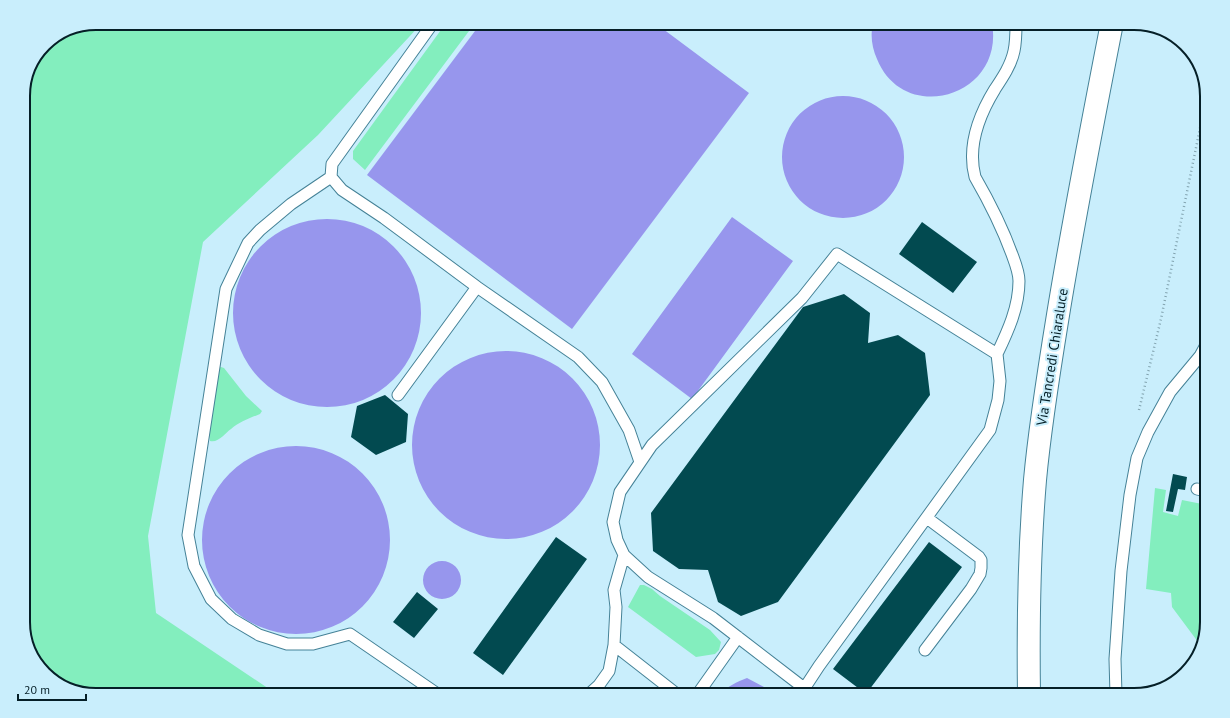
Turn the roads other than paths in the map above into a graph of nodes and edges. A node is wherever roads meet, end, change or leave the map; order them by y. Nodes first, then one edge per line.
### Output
1 (428, 30) edge
2 (1016, 30) edge
3 (1111, 30) edge
4 (331, 177) junction
5 (477, 287) junction
6 (997, 354) junction
7 (1200, 356) edge
8 (398, 395) dead end
9 (640, 462) junction
10 (927, 518) junction
11 (624, 555) junction
12 (738, 637) junction
13 (614, 645) junction
14 (926, 650) dead end
15 (429, 688) edge
16 (596, 688) edge
17 (669, 688) edge
18 (702, 688) edge
19 (798, 688) edge
20 (804, 688) edge
21 (1029, 688) edge
22 (1116, 688) edge

1 - 4 lane
2 - 6 lane
3 - 21 street, Via Tancredi Chiaraluce
4 - 5 lane
4 - 15 lane
5 - 8 lane
5 - 9 lane
6 - 9 lane
6 - 10 lane
7 - 22 lane
9 - 11 lane
10 - 14 lane
10 - 20 lane
11 - 12 lane
11 - 13 lane
12 - 18 lane
12 - 19 lane
13 - 16 lane
13 - 17 lane

